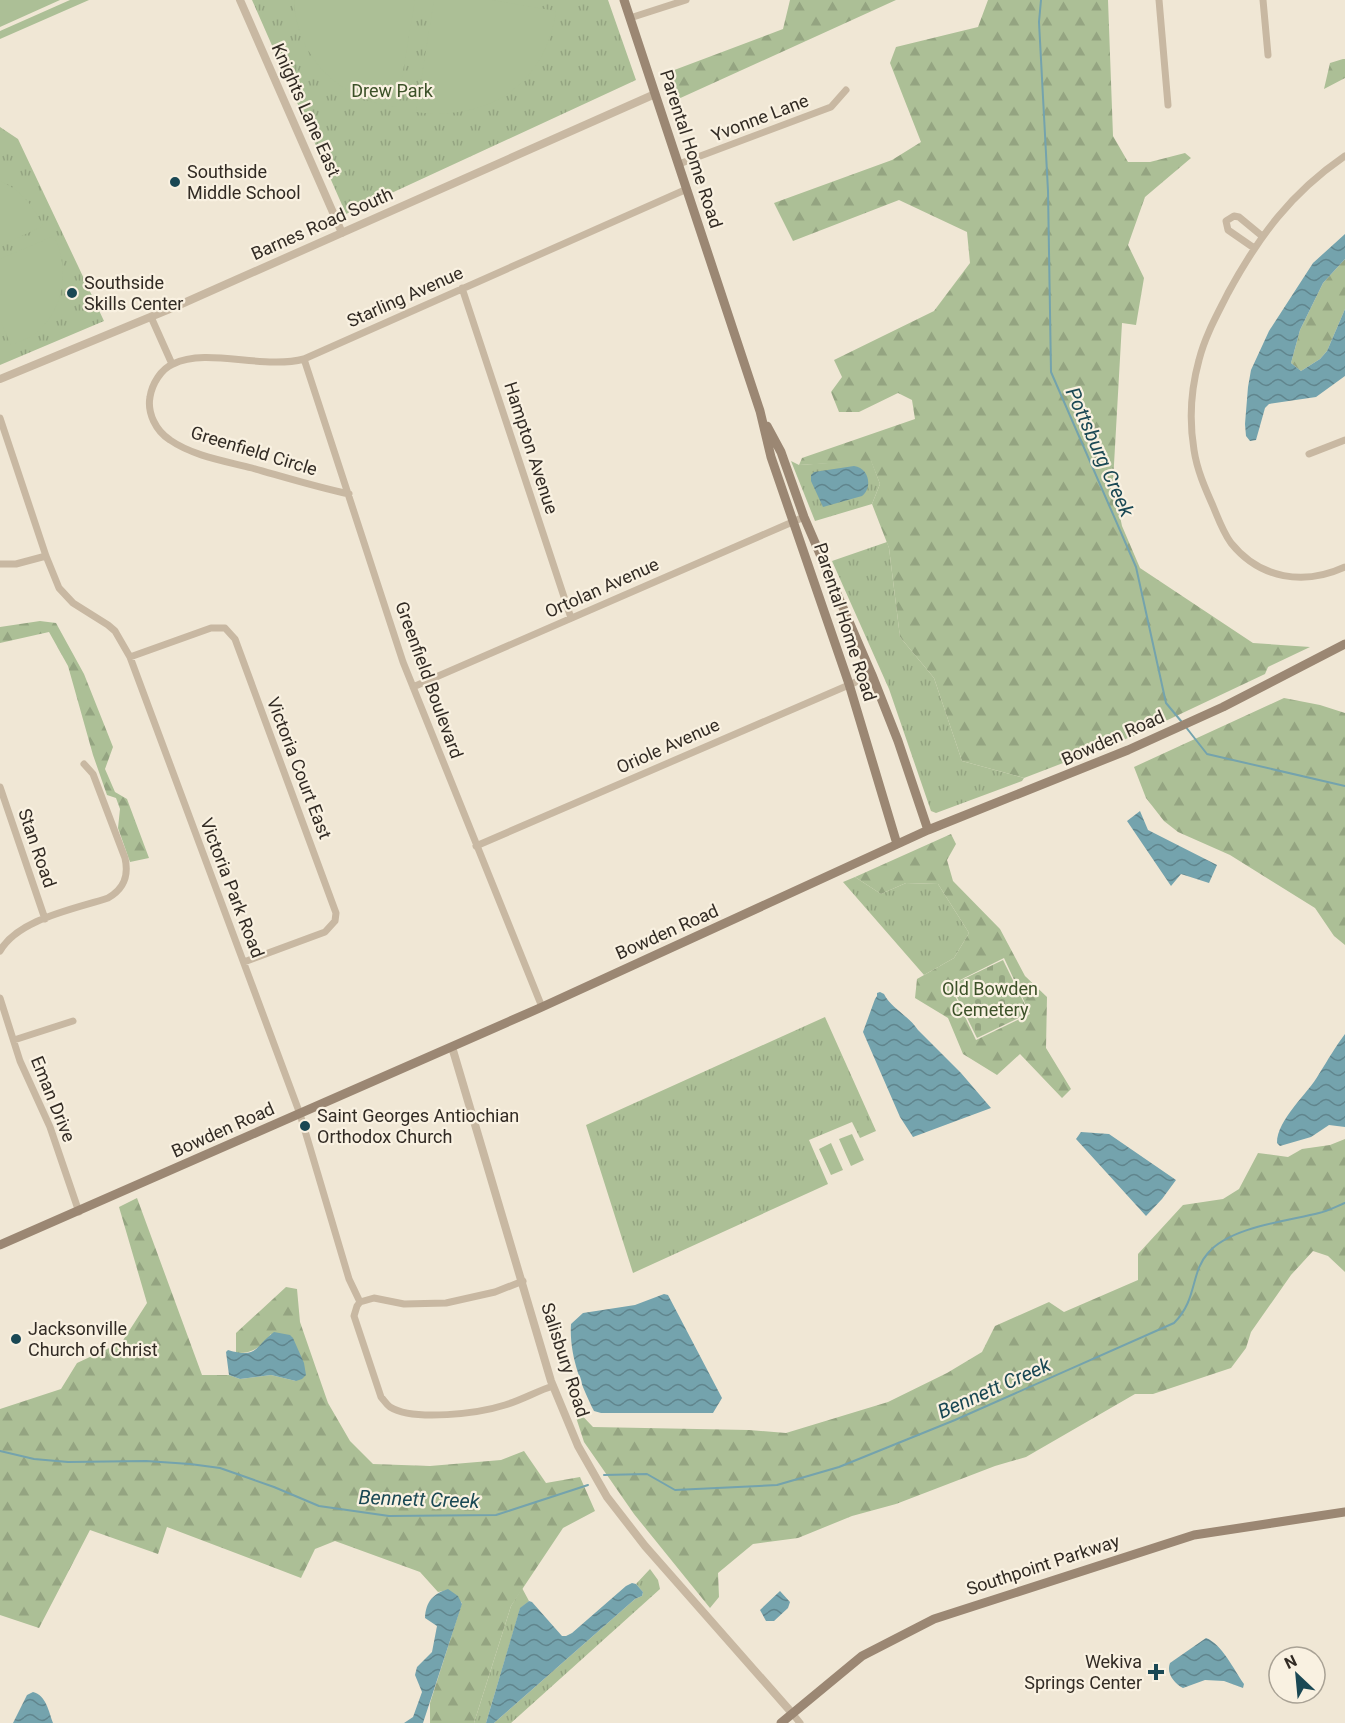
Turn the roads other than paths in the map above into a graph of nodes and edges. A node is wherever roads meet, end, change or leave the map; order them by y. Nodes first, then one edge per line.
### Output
1 (240, 0) edge
2 (624, 0) edge
3 (686, 0) edge
4 (1159, 0) edge
5 (1263, 0) edge
6 (630, 18) junction
7 (1268, 55) dead end
8 (846, 90) dead end
9 (655, 94) junction
10 (1168, 105) dead end
11 (1345, 156) edge
12 (679, 164) junction
13 (687, 189) junction
14 (342, 233) junction
15 (1262, 236) junction
16 (1254, 249) junction
17 (462, 288) junction
18 (151, 317) junction
19 (304, 359) junction
20 (172, 364) junction
21 (0, 379) edge
22 (760, 411) junction
23 (0, 418) edge
24 (1345, 440) edge
25 (1309, 454) dead end
26 (349, 494) junction
27 (804, 517) junction
28 (793, 520) junction
29 (818, 549) junction
30 (805, 554) junction
31 (46, 555) junction
32 (0, 564) edge
33 (1345, 567) edge
34 (571, 618) junction
35 (1345, 644) edge
36 (130, 657) junction
37 (872, 675) junction
38 (849, 684) junction
39 (413, 687) junction
40 (84, 764) dead end
41 (0, 787) edge
42 (3, 808) edge
43 (928, 831) junction
44 (897, 844) junction
45 (476, 846) junction
46 (45, 919) junction
47 (0, 951) edge
48 (244, 962) junction
49 (0, 998) edge
50 (542, 1007) junction
51 (73, 1021) dead end
52 (14, 1040) junction
53 (452, 1047) junction
54 (300, 1114) junction
55 (79, 1212) junction
56 (0, 1245) edge
57 (523, 1281) junction
58 (360, 1302) junction
59 (553, 1386) junction
60 (1345, 1512) edge
61 (792, 1713) junction
62 (781, 1723) edge
63 (800, 1723) edge

1 - 14 street, Knights Lane East
2 - 6 main road, Parental Home Road
3 - 6 street
4 - 10 street
5 - 7 street
6 - 9 main road, Parental Home Road
8 - 12 street, Yvonne Lane
9 - 12 main road, Parental Home Road
9 - 14 street, Barnes Road South
11 - 15 street
12 - 13 main road, Parental Home Road
13 - 17 street, Starling Avenue
13 - 22 main road, Parental Home Road
14 - 18 street, Barnes Road South
15 - 16 street
15 - 16 street
16 - 33 street
17 - 19 street, Starling Avenue
17 - 34 street, Hampton Avenue
18 - 20 street
18 - 21 street, Barnes Road South
19 - 20 street, Starling Avenue
19 - 26 street, Greenfield Boulevard
20 - 26 street, Greenfield Circle
22 - 27 main road, Parental Home Road
22 - 28 main road, Parental Home Road
23 - 31 street, Victoria Park Road
24 - 25 street
26 - 39 street, Greenfield Boulevard
27 - 28 street, Ortolan Avenue
27 - 29 main road, Parental Home Road
28 - 30 main road, Parental Home Road
28 - 34 street, Ortolan Avenue
29 - 30 street
29 - 37 main road, Parental Home Road
30 - 38 main road, Parental Home Road
31 - 32 street
31 - 36 street, Victoria Park Road
34 - 39 street, Ortolan Avenue
35 - 43 main road, Bowden Road
36 - 48 street, Victoria Park Road
36 - 48 street, Victoria Court East
37 - 38 street, Oriole Avenue
37 - 43 main road, Parental Home Road
38 - 44 main road, Parental Home Road
38 - 45 street, Oriole Avenue
39 - 45 street, Greenfield Boulevard
40 - 46 street
41 - 42 street, Stan Road
42 - 46 street, Stan Road
43 - 44 main road, Bowden Road
44 - 50 main road, Bowden Road
45 - 50 street, Greenfield Boulevard
46 - 47 street
48 - 54 street, Victoria Park Road
49 - 52 street, Eman Drive
50 - 53 main road, Bowden Road
51 - 52 street
52 - 55 street, Eman Drive
53 - 54 main road, Bowden Road
53 - 57 street, Salisbury Road
54 - 55 main road, Bowden Road
54 - 58 street, Victoria Park Road
55 - 56 main road, Bowden Road
57 - 58 street
57 - 59 street, Salisbury Road
58 - 59 street, Victoria Park Road
59 - 61 street, Salisbury Road
60 - 61 main road, Southpoint Parkway
61 - 62 main road, Southpoint Parkway
61 - 63 street, Salisbury Road

